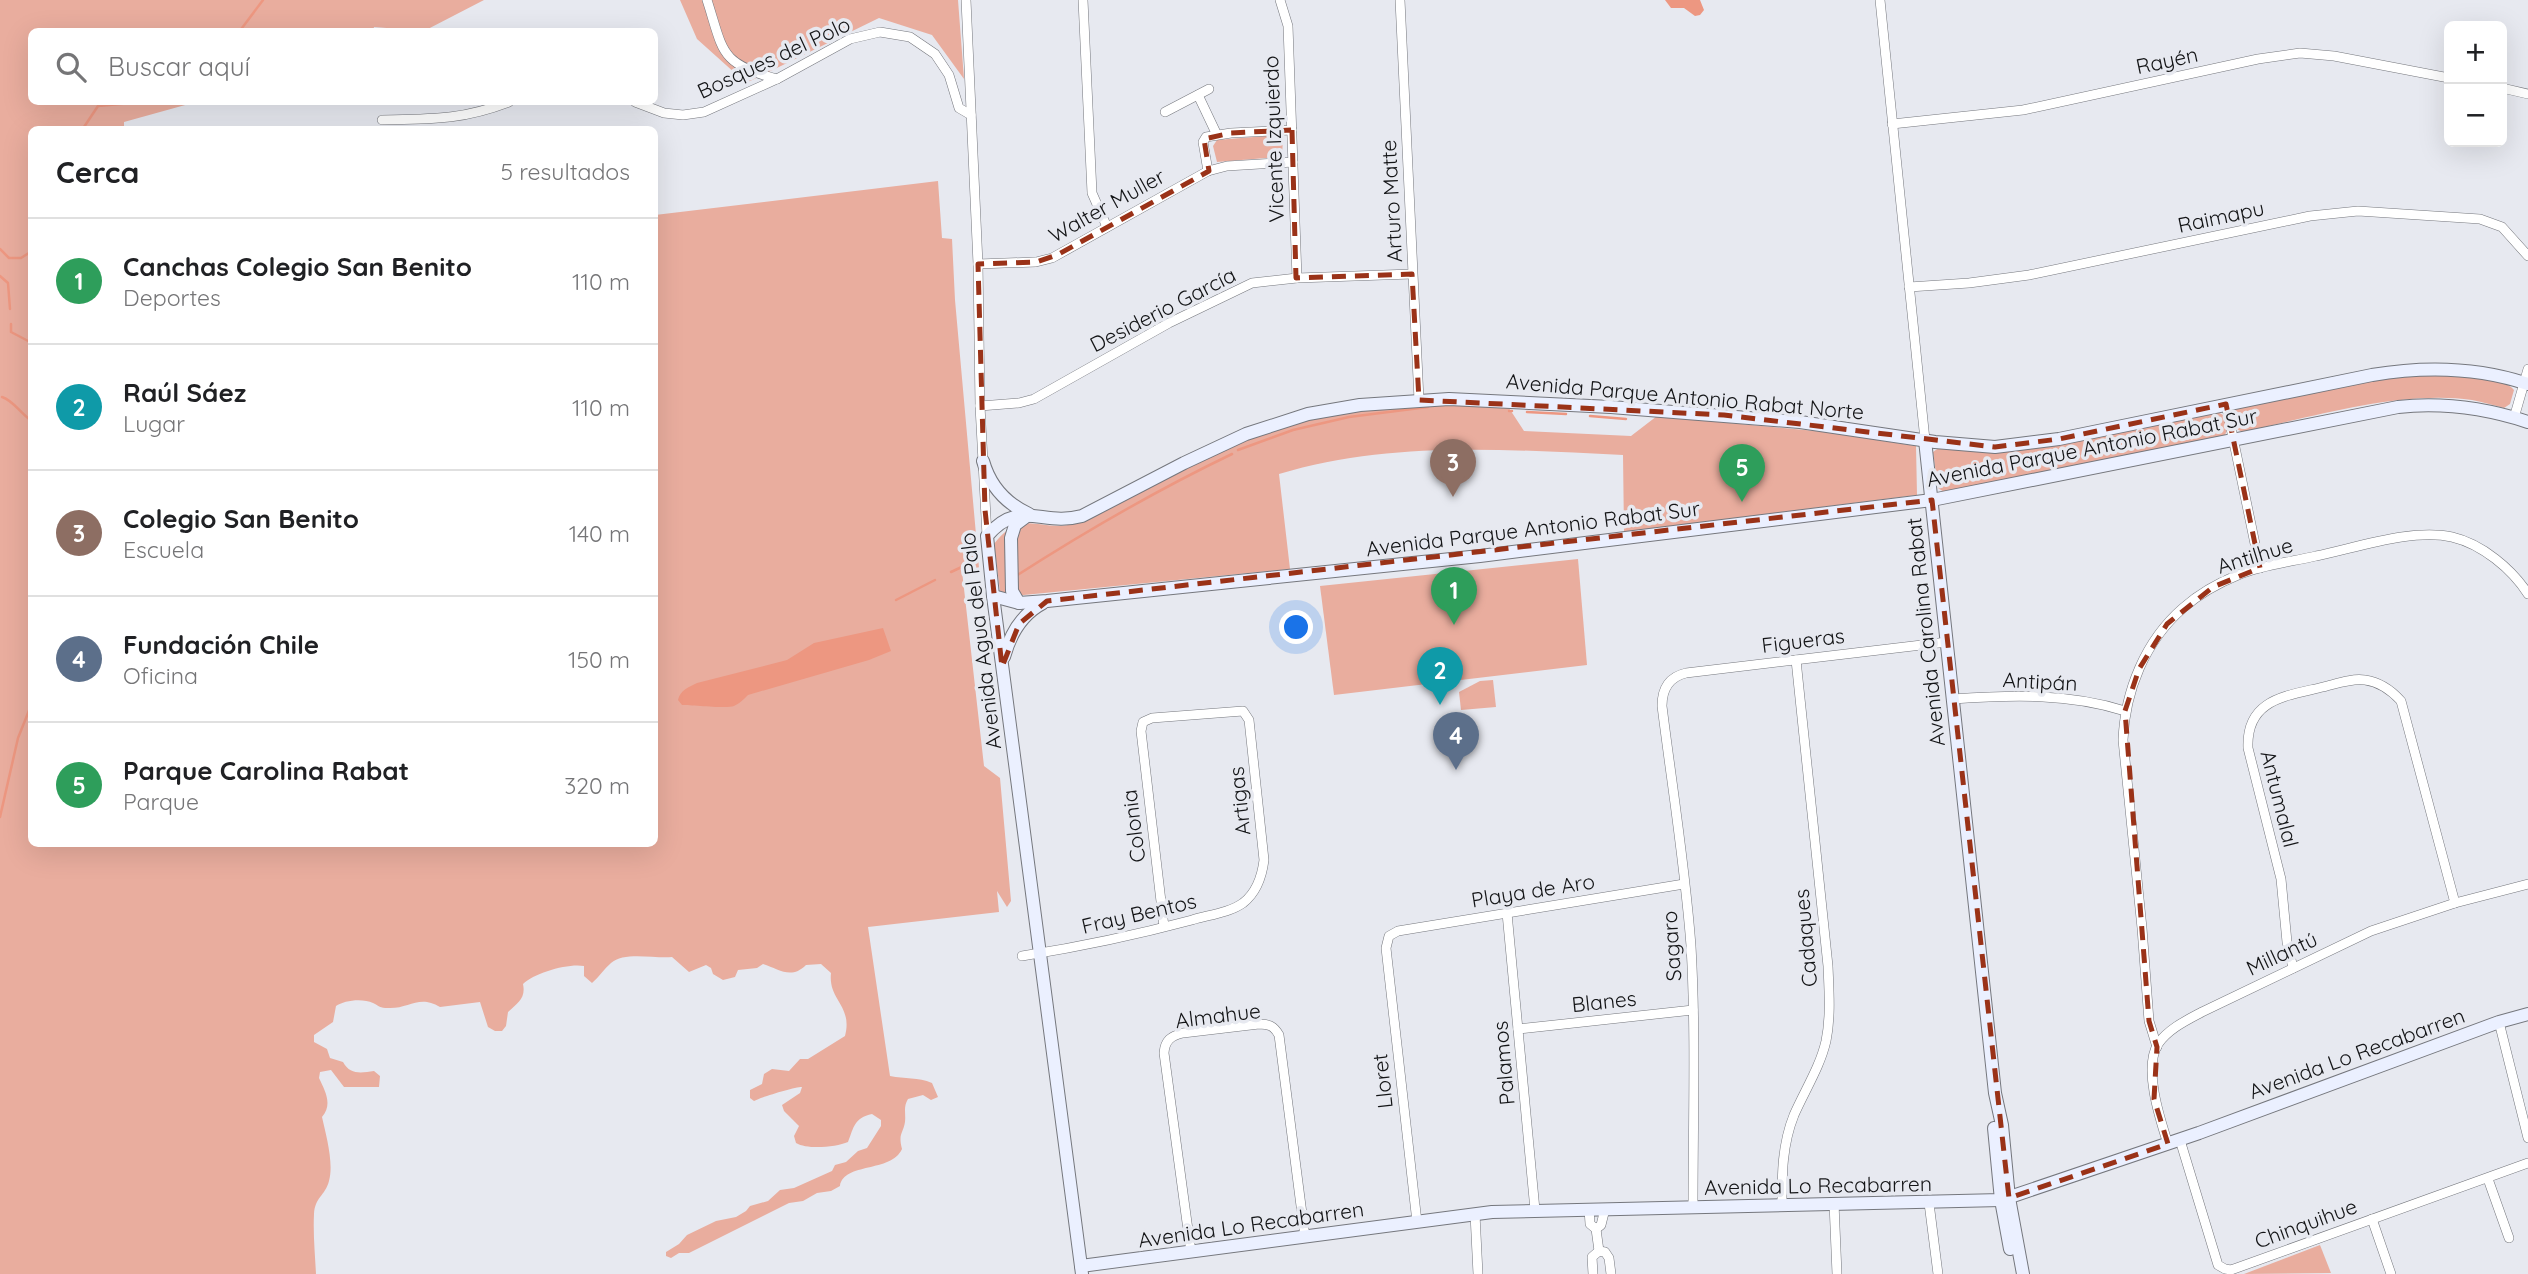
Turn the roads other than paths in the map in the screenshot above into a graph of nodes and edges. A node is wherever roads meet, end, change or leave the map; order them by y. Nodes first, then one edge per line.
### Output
1 (707, 0) edge
2 (965, 0) edge
3 (1083, 0) edge
4 (1280, 0) edge
5 (1401, 0) edge
6 (1880, 0) edge
7 (2444, 77) edge
8 (777, 79) junction
9 (1209, 89) dead end
10 (2507, 89) edge
11 (2528, 94) edge
12 (1198, 95) junction
13 (501, 105) edge
14 (643, 105) edge
15 (1165, 112) dead end
16 (971, 115) junction
17 (382, 120) dead end
18 (1892, 124) junction
19 (1292, 130) junction
20 (1217, 135) junction
21 (1293, 162) junction
22 (1208, 171) junction
23 (1107, 227) junction
24 (2528, 256) edge
25 (978, 264) junction
26 (1412, 274) junction
27 (1297, 278) junction
28 (1909, 287) junction
29 (2528, 369) edge
30 (2526, 383) edge
31 (1419, 400) junction
32 (2226, 404) junction
33 (980, 406) junction
34 (2514, 418) junction
35 (2528, 422) edge
36 (1925, 440) junction
37 (2233, 440) junction
38 (983, 461) junction
39 (1932, 500) junction
40 (1030, 516) junction
41 (987, 536) junction
42 (2260, 568) junction
43 (2528, 594) edge
44 (993, 596) junction
45 (1047, 601) junction
46 (1019, 603) junction
47 (1947, 642) junction
48 (1796, 660) junction
49 (1002, 667) junction
50 (1668, 684) joint
51 (1953, 699) junction
52 (2125, 711) junction
53 (1143, 722) joint
54 (1684, 884) junction
55 (2528, 884) edge
56 (1255, 888) joint
57 (2455, 903) junction
58 (1507, 913) junction
59 (1164, 927) junction
60 (1390, 936) joint
61 (1040, 953) junction
62 (1022, 956) dead end
63 (2293, 968) junction
64 (1693, 1010) junction
65 (2528, 1014) edge
66 (2499, 1022) junction
67 (1518, 1029) junction
68 (2157, 1047) junction
69 (2528, 1138) edge
70 (2174, 1142) junction
71 (2528, 1163) edge
72 (2488, 1179) junction
73 (2005, 1199) junction
74 (1834, 1203) junction
75 (1929, 1203) junction
76 (1783, 1205) junction
77 (1693, 1208) junction
78 (1589, 1209) junction
79 (1605, 1209) junction
80 (1535, 1210) junction
81 (1475, 1214) junction
82 (2372, 1219) junction
83 (1417, 1222) junction
84 (1596, 1229) junction
85 (1305, 1237) junction
86 (2509, 1238) dead end
87 (1599, 1251) junction
88 (1191, 1252) junction
89 (1081, 1270) edge
90 (1478, 1274) edge
91 (1593, 1274) edge
92 (1611, 1274) edge
93 (1837, 1274) edge
94 (1938, 1274) edge
95 (2016, 1274) edge
96 (2023, 1274) edge
97 (2391, 1274) edge

1 - 8 street
2 - 16 street, Avenida Agua del Palo
3 - 23 street
4 - 19 street, Vicente Izquierdo
5 - 26 street, Arturo Matte
6 - 18 street, Avenida Carolina Rabat
7 - 18 street, Rayén
8 - 14 street, Bosques del Polo
8 - 16 street, Bosques del Polo
9 - 12 street
10 - 11 street
12 - 15 street
12 - 20 street
13 - 17 street
16 - 25 street, Avenida Agua del Palo
18 - 28 street, Avenida Carolina Rabat
19 - 20 street
19 - 21 street, Vicente Izquierdo
20 - 22 street
21 - 22 street, Walter Muller
21 - 27 street, Vicente Izquierdo
22 - 23 street, Walter Muller
23 - 25 street, Walter Muller
24 - 28 street, Raimapu
25 - 33 street, Avenida Agua del Palo
26 - 27 street, Desiderio García
26 - 31 street, Arturo Matte
27 - 33 street, Desiderio García
28 - 36 street, Avenida Carolina Rabat
29 - 30 street
30 - 32 street, Avenida Parque Antonio Rabat Norte
30 - 34 street
31 - 36 street, Avenida Parque Antonio Rabat Norte
31 - 40 street, Avenida Parque Antonio Rabat Norte
32 - 36 street, Avenida Parque Antonio Rabat Norte
32 - 37 street
33 - 38 street, Avenida Agua del Palo
34 - 35 street, Avenida Parque Antonio Rabat Sur
34 - 37 street, Avenida Parque Antonio Rabat Sur
36 - 39 street, Avenida Carolina Rabat
37 - 39 street, Avenida Parque Antonio Rabat Sur
37 - 42 street
38 - 40 street
38 - 41 street, Avenida Agua del Palo
39 - 45 street, Avenida Parque Antonio Rabat Sur
39 - 47 street, Avenida Carolina Rabat
40 - 41 street, Avenida Parque Antonio Rabat Norte
40 - 46 street
41 - 44 street, Avenida Agua del Palo
42 - 43 street, Antilhue
42 - 52 street, Antilhue
44 - 46 street, Avenida Parque Antonio Rabat Sur
44 - 49 street, Avenida Agua del Palo
45 - 46 street, Avenida Parque Antonio Rabat Sur
45 - 49 street
47 - 48 street, Figueras
47 - 51 street, Avenida Carolina Rabat
48 - 50 street, Figueras
48 - 76 street, Cadaques
49 - 61 street, Avenida Agua del Palo
50 - 54 street, Sagaro
51 - 52 street, Antipán
51 - 73 street, Avenida Carolina Rabat
52 - 68 street, Antilhue
53 - 56 street, Artigas
53 - 59 street, Colonia
54 - 58 street, Playa de Aro
54 - 64 street, Sagaro
55 - 57 street, Millantú
56 - 59 street, Fray Bentos
57 - 63 street, Millantú
57 - 63 street, Antumalal
58 - 60 street, Playa de Aro
58 - 67 street, Palamos
59 - 61 street, Fray Bentos
60 - 83 street, Lloret
61 - 62 street, Fray Bentos
61 - 89 street, Avenida Agua del Palo
63 - 68 street, Millantú
64 - 67 street, Blanes
64 - 77 street, Sagaro
65 - 66 street, Avenida Lo Recabarren
66 - 69 street
66 - 70 street, Avenida Lo Recabarren
67 - 80 street, Palamos
68 - 70 street
70 - 73 street, Avenida Lo Recabarren
70 - 82 street, Chinquihue
71 - 72 street, Chinquihue
72 - 82 street, Chinquihue
72 - 86 street
73 - 75 street, Avenida Lo Recabarren
73 - 95 street, Avenida Carolina Rabat
73 - 96 street, Avenida Carolina Rabat
74 - 75 street, Avenida Lo Recabarren
74 - 76 street, Avenida Lo Recabarren
74 - 93 street
75 - 94 street
76 - 77 street, Avenida Lo Recabarren
77 - 79 street, Avenida Lo Recabarren
78 - 79 street, Avenida Lo Recabarren
78 - 80 street, Avenida Lo Recabarren
78 - 84 street
79 - 84 street
80 - 81 street, Avenida Lo Recabarren
81 - 83 street, Avenida Lo Recabarren
81 - 90 street
82 - 97 street
83 - 85 street, Avenida Lo Recabarren
84 - 87 street
85 - 88 street, Avenida Lo Recabarren
85 - 88 street, Almahue
87 - 91 street
87 - 92 street
88 - 89 street, Avenida Lo Recabarren

